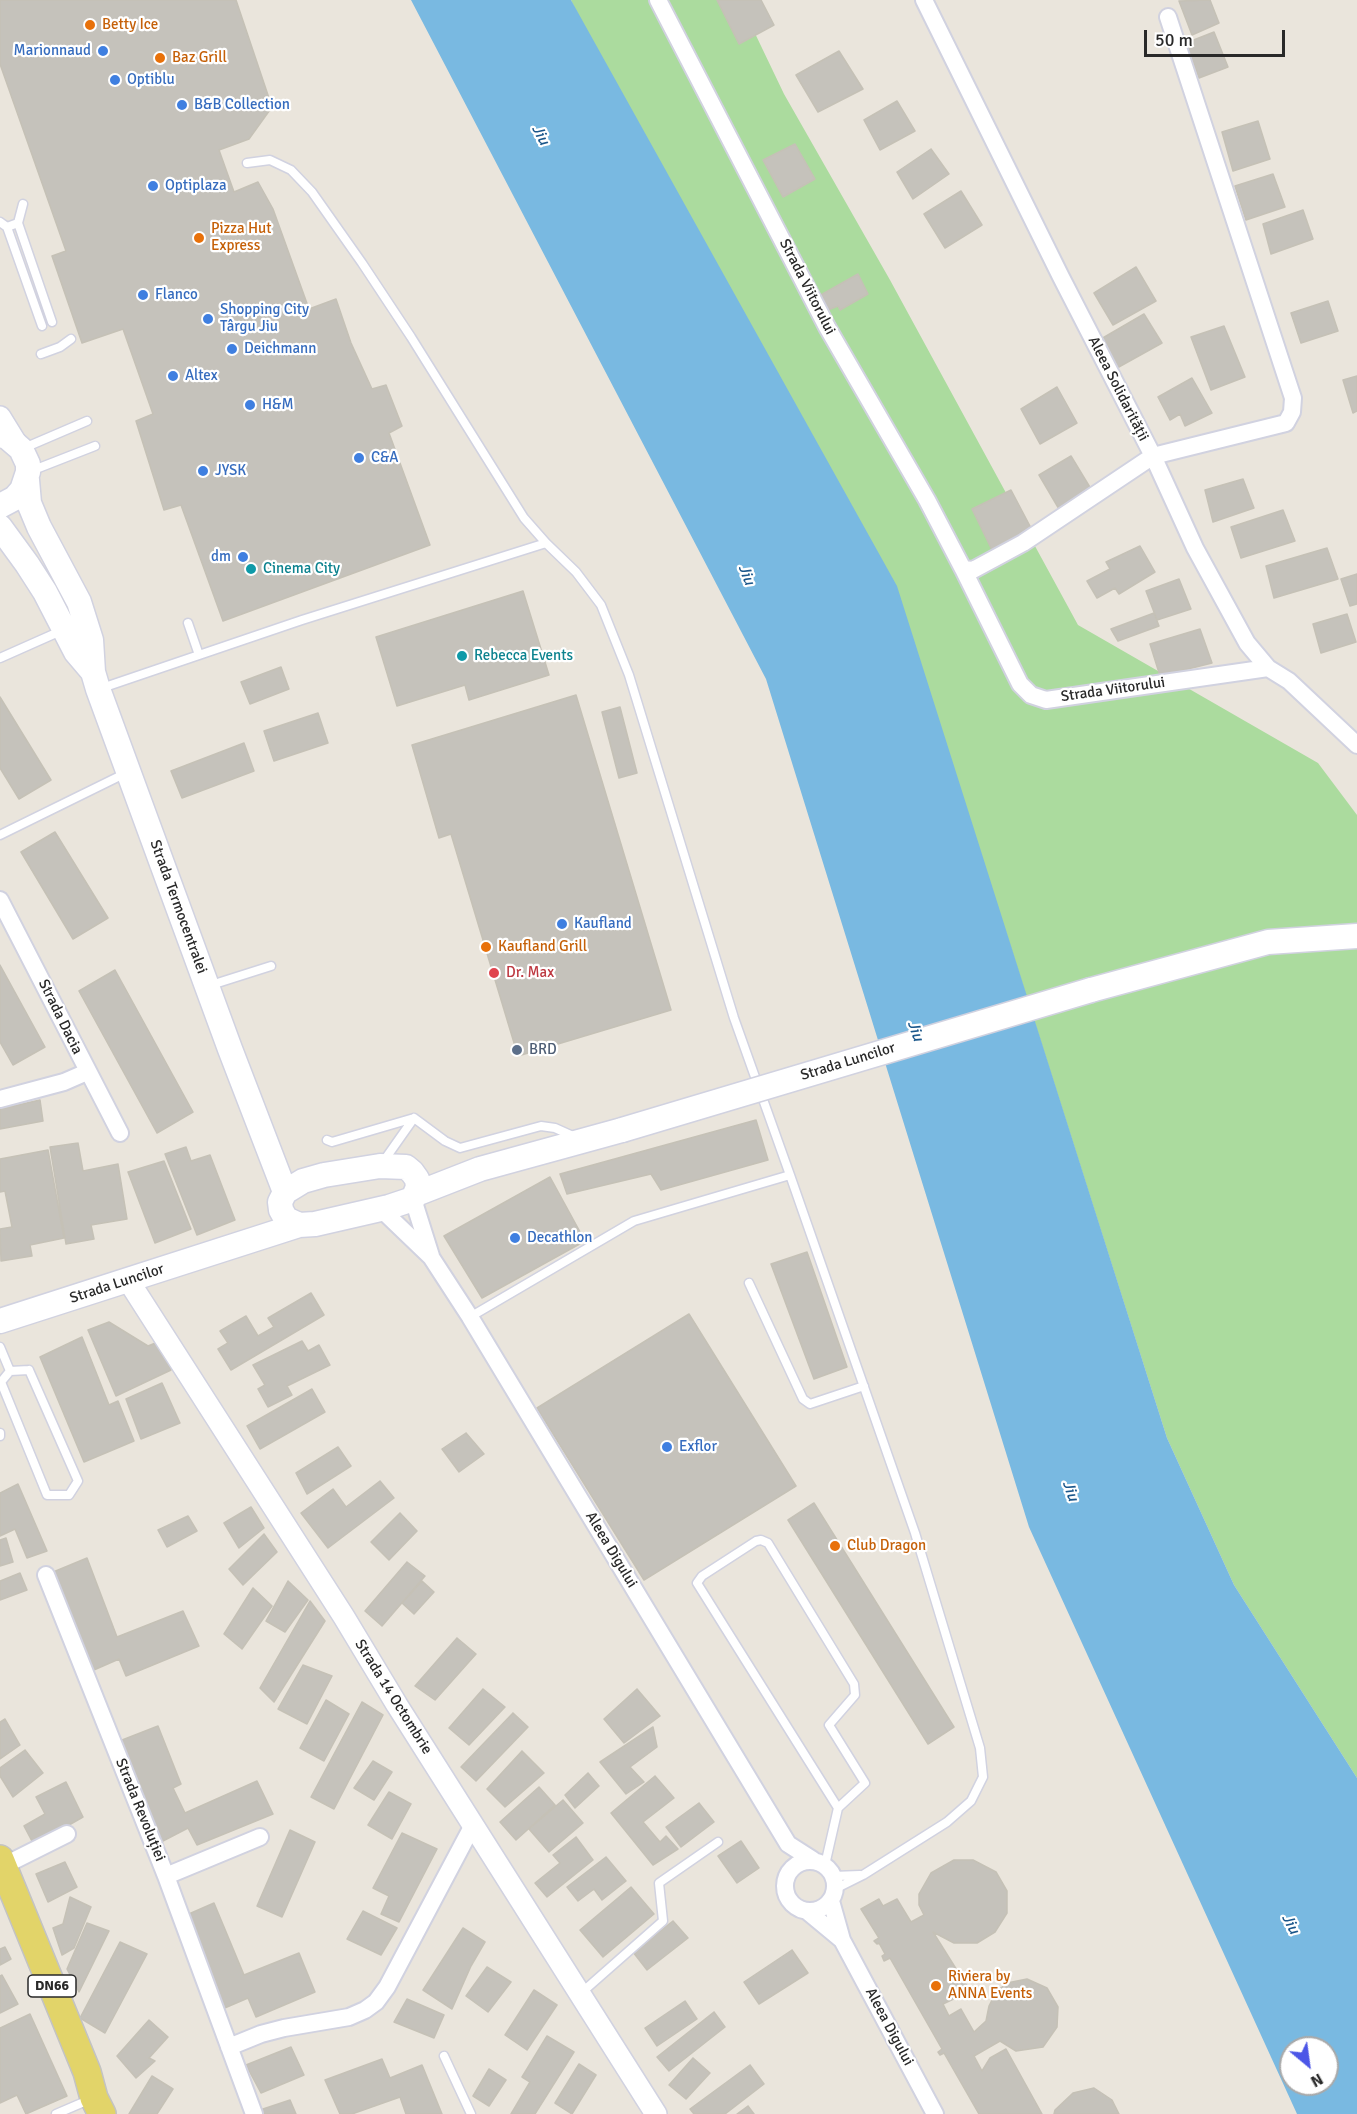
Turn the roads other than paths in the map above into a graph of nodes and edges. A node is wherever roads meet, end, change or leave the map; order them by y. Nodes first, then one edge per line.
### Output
1 (658, 0) edge
2 (924, 0) edge
3 (1168, 17) dead end
4 (247, 163) dead end
5 (23, 204) dead end
6 (18, 224) junction
7 (3, 225) edge
8 (52, 322) dead end
9 (42, 326) dead end
10 (71, 339) dead end
11 (41, 354) dead end
12 (0, 417) edge
13 (87, 421) dead end
14 (13, 442) edge
15 (95, 446) dead end
16 (1153, 456) junction
17 (28, 476) junction
18 (0, 506) edge
19 (0, 527) edge
20 (546, 543) junction
21 (963, 569) junction
22 (188, 623) dead end
23 (63, 630) junction
24 (200, 655) junction
25 (0, 658) edge
26 (1268, 668) junction
27 (96, 681) junction
28 (1357, 745) edge
29 (129, 772) junction
30 (0, 835) edge
31 (0, 900) edge
32 (1357, 936) edge
33 (270, 966) dead end
34 (207, 986) junction
35 (87, 1072) junction
36 (0, 1099) edge
37 (414, 1118) junction
38 (120, 1133) dead end
39 (327, 1140) dead end
40 (265, 1141) junction
41 (584, 1141) junction
42 (380, 1166) junction
43 (406, 1167) junction
44 (480, 1169) junction
45 (324, 1175) junction
46 (790, 1175) junction
47 (415, 1197) junction
48 (283, 1201) junction
49 (381, 1209) junction
50 (299, 1225) junction
51 (234, 1245) junction
52 (431, 1257) junction
53 (128, 1280) junction
54 (750, 1283) dead end
55 (470, 1317) junction
56 (0, 1322) edge
57 (0, 1347) edge
58 (10, 1371) junction
59 (864, 1386) junction
60 (46, 1575) dead end
61 (838, 1808) junction
62 (473, 1825) junction
63 (67, 1834) dead end
64 (260, 1837) dead end
65 (718, 1842) dead end
66 (788, 1844) junction
67 (1, 1863) edge
68 (863, 1875) junction
69 (166, 1876) junction
70 (827, 1878) junction
71 (784, 1883) junction
72 (807, 1911) junction
73 (842, 1940) junction
74 (580, 1995) junction
75 (229, 2047) junction
76 (444, 2056) dead end
77 (98, 2106) edge
78 (58, 2114) edge
79 (254, 2114) edge
80 (471, 2114) edge
81 (656, 2114) edge
82 (935, 2114) edge

1 - 21 street, Strada Viitorului
2 - 16 street, Aleea Solidarității
3 - 16 street
4 - 20 lane
5 - 6 lane
6 - 7 lane
6 - 8 lane
7 - 9 lane
10 - 11 lane
12 - 14 street
13 - 14 lane
14 - 17 main road, Strada Termocentralei
15 - 17 lane
16 - 21 street
16 - 26 street, Aleea Solidarității
17 - 18 main road
17 - 27 main road, Strada Termocentralei
19 - 23 main road, Strada Termocentralei
20 - 24 lane
20 - 46 lane
21 - 26 street, Strada Viitorului
22 - 24 lane
23 - 25 lane
23 - 27 main road, Strada Termocentralei
24 - 27 lane
26 - 28 street, Aleea Solidarității
27 - 29 main road, Strada Termocentralei
29 - 30 lane
29 - 34 main road, Strada Termocentralei
31 - 35 street, Strada Dacia
32 - 41 main road, Strada Luncilor, bridge
33 - 34 lane
34 - 40 main road, Strada Termocentralei
35 - 36 street
35 - 38 street, Strada Dacia
37 - 39 lane
37 - 41 lane
37 - 42 lane
40 - 45 main road
40 - 48 main road, Strada Termocentralei
41 - 44 main road, Strada Luncilor
42 - 43 main road, Strada Luncilor
42 - 45 main road, Strada Luncilor
43 - 44 main road, Strada Luncilor
43 - 47 main road
44 - 47 main road, Strada Luncilor
45 - 48 main road, Strada Luncilor
46 - 55 lane
46 - 59 lane
47 - 49 main road, Strada Luncilor
47 - 52 street, Aleea Digului
48 - 50 main road
48 - 51 main road, Strada Luncilor
49 - 50 main road, Strada Luncilor
49 - 52 street, Aleea Digului
50 - 51 main road, Strada Luncilor
51 - 53 main road, Strada Luncilor
52 - 55 street, Aleea Digului
53 - 56 main road, Strada Luncilor
53 - 62 street, Strada 14 Octombrie
54 - 59 lane
55 - 66 street, Aleea Digului
57 - 58 lane
58 - 58 lane
59 - 68 lane
60 - 69 street, Strada Revoluției
61 - 61 lane
61 - 70 lane
62 - 74 street, Strada 14 Octombrie
62 - 75 street
63 - 67 street
64 - 69 street
65 - 74 lane
66 - 70 street, Aleea Digului
66 - 71 street
67 - 77 main road, DN66
68 - 70 lane
68 - 70 lane
69 - 75 street, Strada Revoluției
70 - 71 street
70 - 72 street
70 - 73 street, Aleea Digului
71 - 72 street
72 - 73 street, Aleea Digului
73 - 82 street, Aleea Digului
74 - 81 street, Strada 14 Octombrie
75 - 79 street, Strada Revoluției
76 - 80 lane
77 - 78 lane

